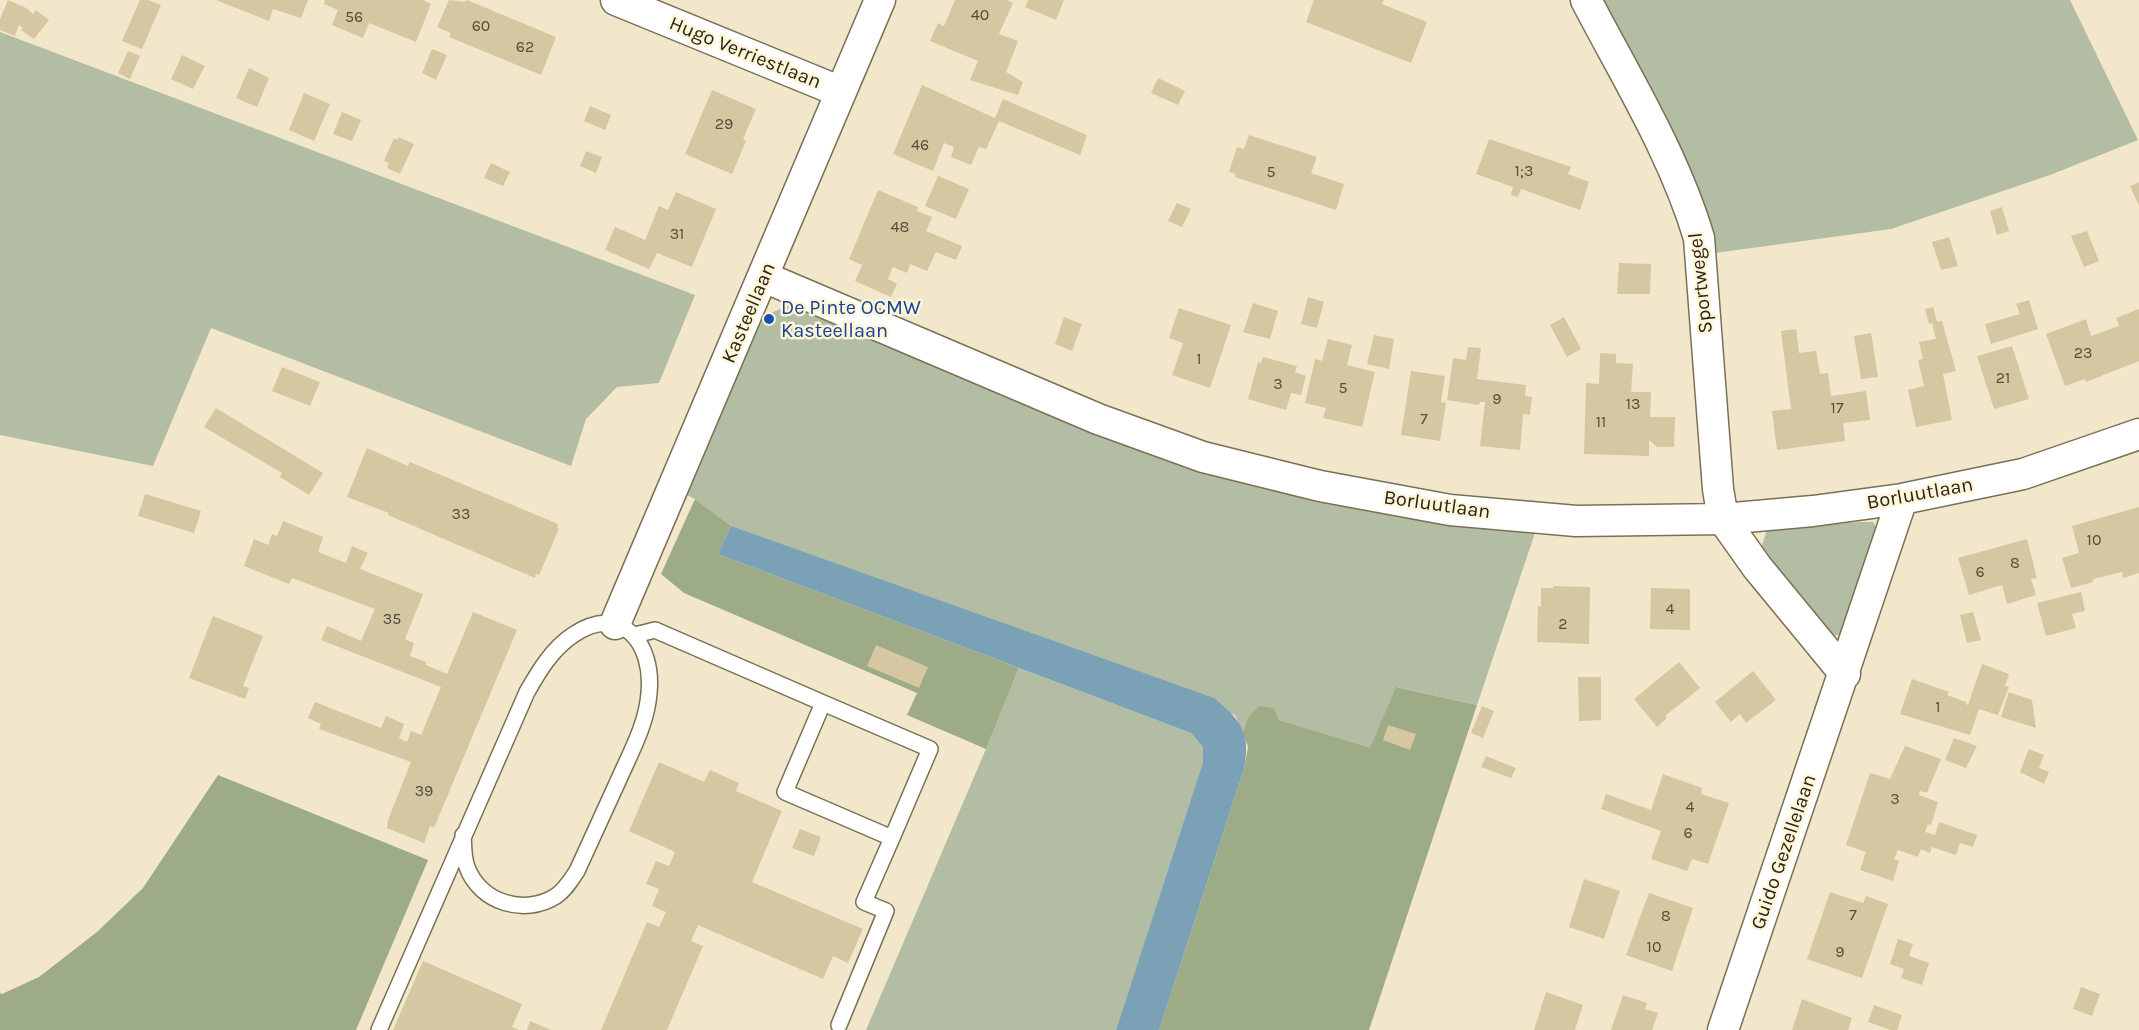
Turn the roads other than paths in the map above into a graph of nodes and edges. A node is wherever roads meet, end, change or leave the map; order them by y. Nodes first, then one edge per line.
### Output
1 (616, 0) edge
2 (880, 0) edge
3 (1586, 0) edge
4 (841, 92) junction
5 (764, 277) junction
6 (2139, 434) edge
7 (1902, 499) junction
8 (1723, 519) junction
9 (625, 630) junction
10 (1845, 674) junction
11 (823, 703) junction
12 (464, 835) junction
13 (892, 838) junction
14 (839, 1025) dead end
15 (379, 1030) edge
16 (1723, 1030) edge

1 - 4 street, Hugo Verriestlaan
2 - 4 street, Kasteellaan
3 - 8 street, Sportwegel
4 - 5 street, Kasteellaan
5 - 8 street, Borluutlaan
5 - 9 street, Kasteellaan
6 - 7 street, Borluutlaan
7 - 8 street, Borluutlaan
7 - 10 street, Guido Gezellelaan
8 - 10 street
9 - 11 lane
9 - 12 lane
9 - 12 lane
10 - 16 street, Guido Gezellelaan
11 - 13 lane
11 - 13 lane
12 - 15 lane
13 - 14 lane

